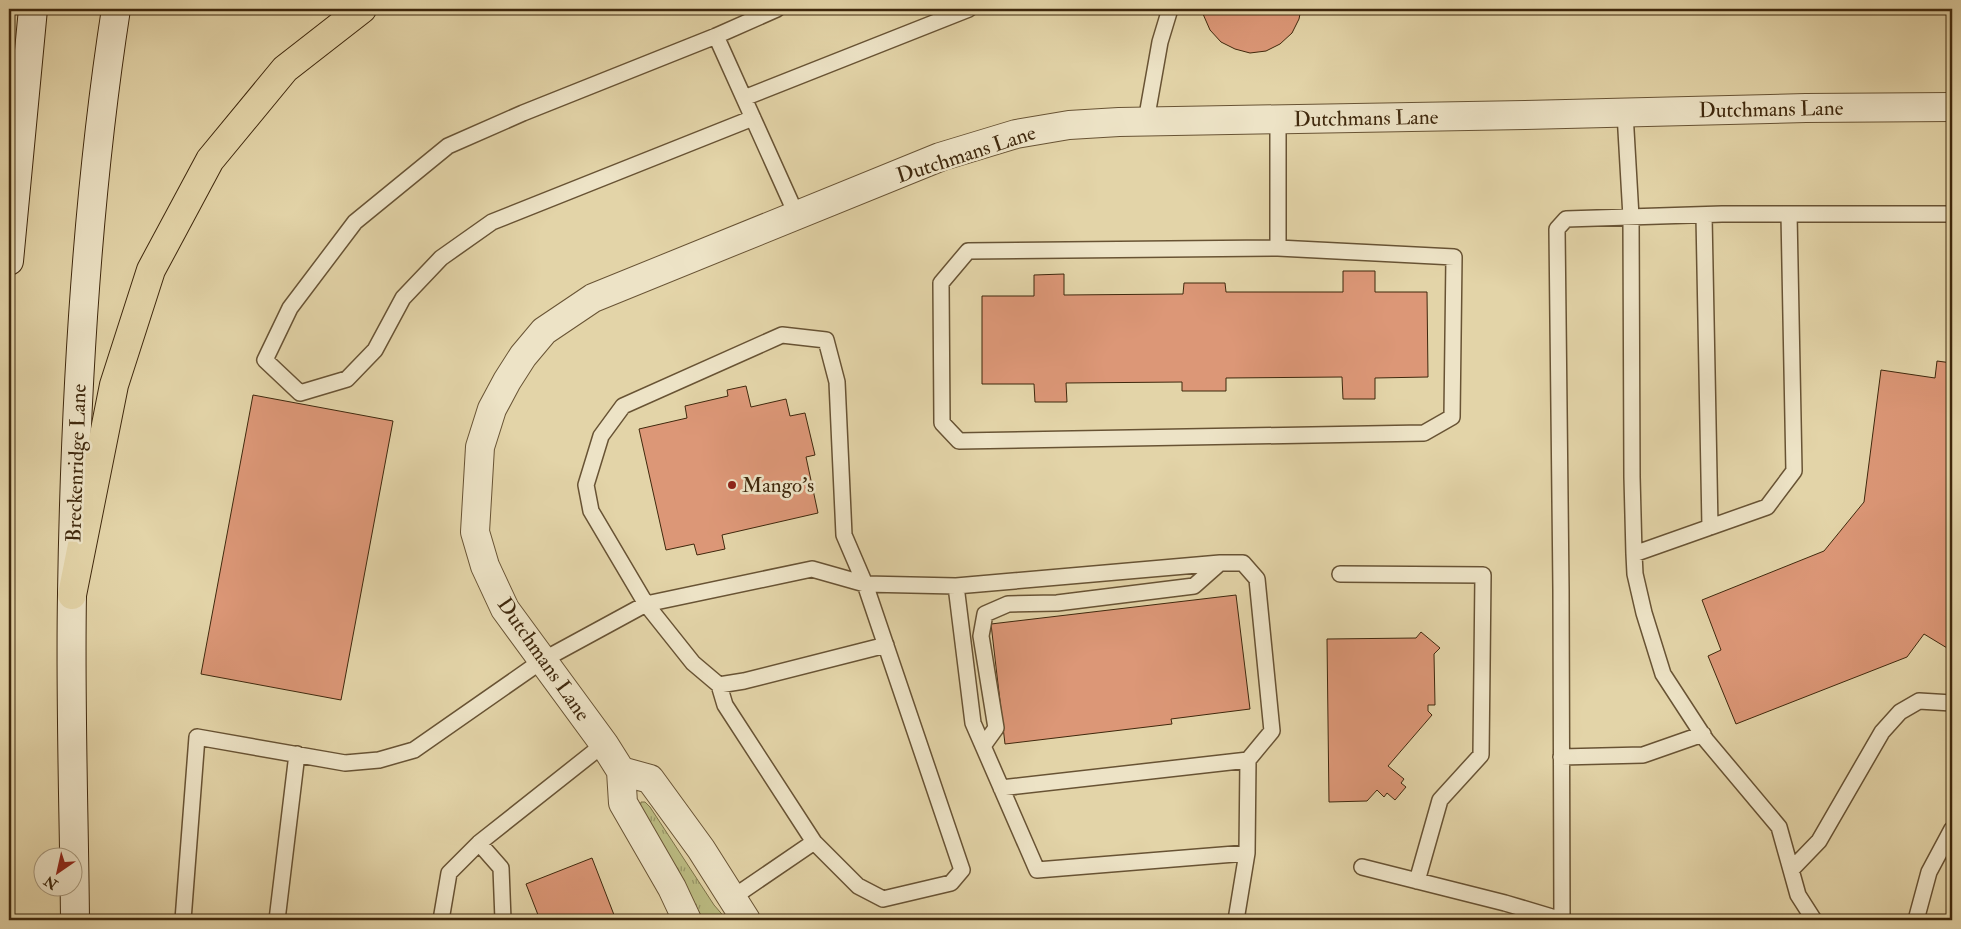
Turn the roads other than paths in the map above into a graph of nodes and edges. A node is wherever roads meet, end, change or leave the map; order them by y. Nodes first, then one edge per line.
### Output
1 (33, 9) edge
2 (116, 9) edge
3 (362, 9) edge
4 (778, 9) edge
5 (969, 9) edge
6 (1170, 9) edge
7 (716, 36) junction
8 (744, 98) junction
9 (1952, 106) edge
10 (1625, 113) junction
11 (753, 118) junction
12 (1278, 119) junction
13 (1146, 121) junction
14 (1789, 214) junction
15 (1952, 214) edge
16 (797, 216) junction
17 (1704, 216) junction
18 (1630, 217) junction
19 (1278, 248) junction
20 (9, 261) edge
21 (1710, 527) junction
22 (1634, 554) junction
23 (1220, 563) junction
24 (1340, 574) dead end
25 (865, 584) junction
26 (956, 586) junction
27 (72, 595) junction
28 (646, 604) junction
29 (886, 645) junction
30 (543, 660) junction
31 (719, 685) junction
32 (1952, 703) edge
33 (1703, 734) junction
34 (604, 744) junction
35 (983, 746) junction
36 (297, 754) junction
37 (1561, 757) junction
38 (1248, 760) junction
39 (621, 771) junction
40 (1001, 788) junction
41 (1952, 829) edge
42 (814, 842) junction
43 (479, 843) junction
44 (1247, 853) junction
45 (1362, 867) dead end
46 (1791, 870) junction
47 (1417, 881) junction
48 (739, 909) edge
49 (75, 920) edge
50 (183, 920) edge
51 (277, 920) edge
52 (441, 920) edge
53 (503, 920) edge
54 (687, 920) edge
55 (1236, 920) edge
56 (1814, 920) edge
57 (1916, 920) edge

1 - 20 street
2 - 27 street, Breckenridge Lane
3 - 27 highway
4 - 7 lane
5 - 8 lane
6 - 13 lane
7 - 8 lane
7 - 11 lane
8 - 11 lane
9 - 10 street, Dutchmans Lane
10 - 12 street, Dutchmans Lane
10 - 18 lane
11 - 16 lane
12 - 13 street, Dutchmans Lane
12 - 19 lane
13 - 16 street, Dutchmans Lane
14 - 15 lane
14 - 17 lane
14 - 21 lane
16 - 30 street, Dutchmans Lane
17 - 18 lane
17 - 21 lane
18 - 22 lane
18 - 37 lane
19 - 19 lane
21 - 22 lane
22 - 33 lane
23 - 26 lane
23 - 35 lane
23 - 38 lane
24 - 47 lane
25 - 26 lane
25 - 28 lane
25 - 28 lane
25 - 29 lane
26 - 35 lane
27 - 49 street, Breckenridge Lane
28 - 30 lane
28 - 31 lane
29 - 31 lane
29 - 42 lane
30 - 34 street, Dutchmans Lane
30 - 36 lane
31 - 42 lane
32 - 46 lane
33 - 37 lane
33 - 46 lane
34 - 39 street, Dutchmans Lane
34 - 43 lane
35 - 40 lane
36 - 50 lane
36 - 51 lane
37 - 47 lane
38 - 40 lane
38 - 44 lane
39 - 48 street
39 - 54 street
40 - 44 lane
41 - 57 lane
42 - 48 lane
43 - 52 lane
43 - 53 lane
44 - 55 lane
45 - 47 lane
46 - 56 lane

